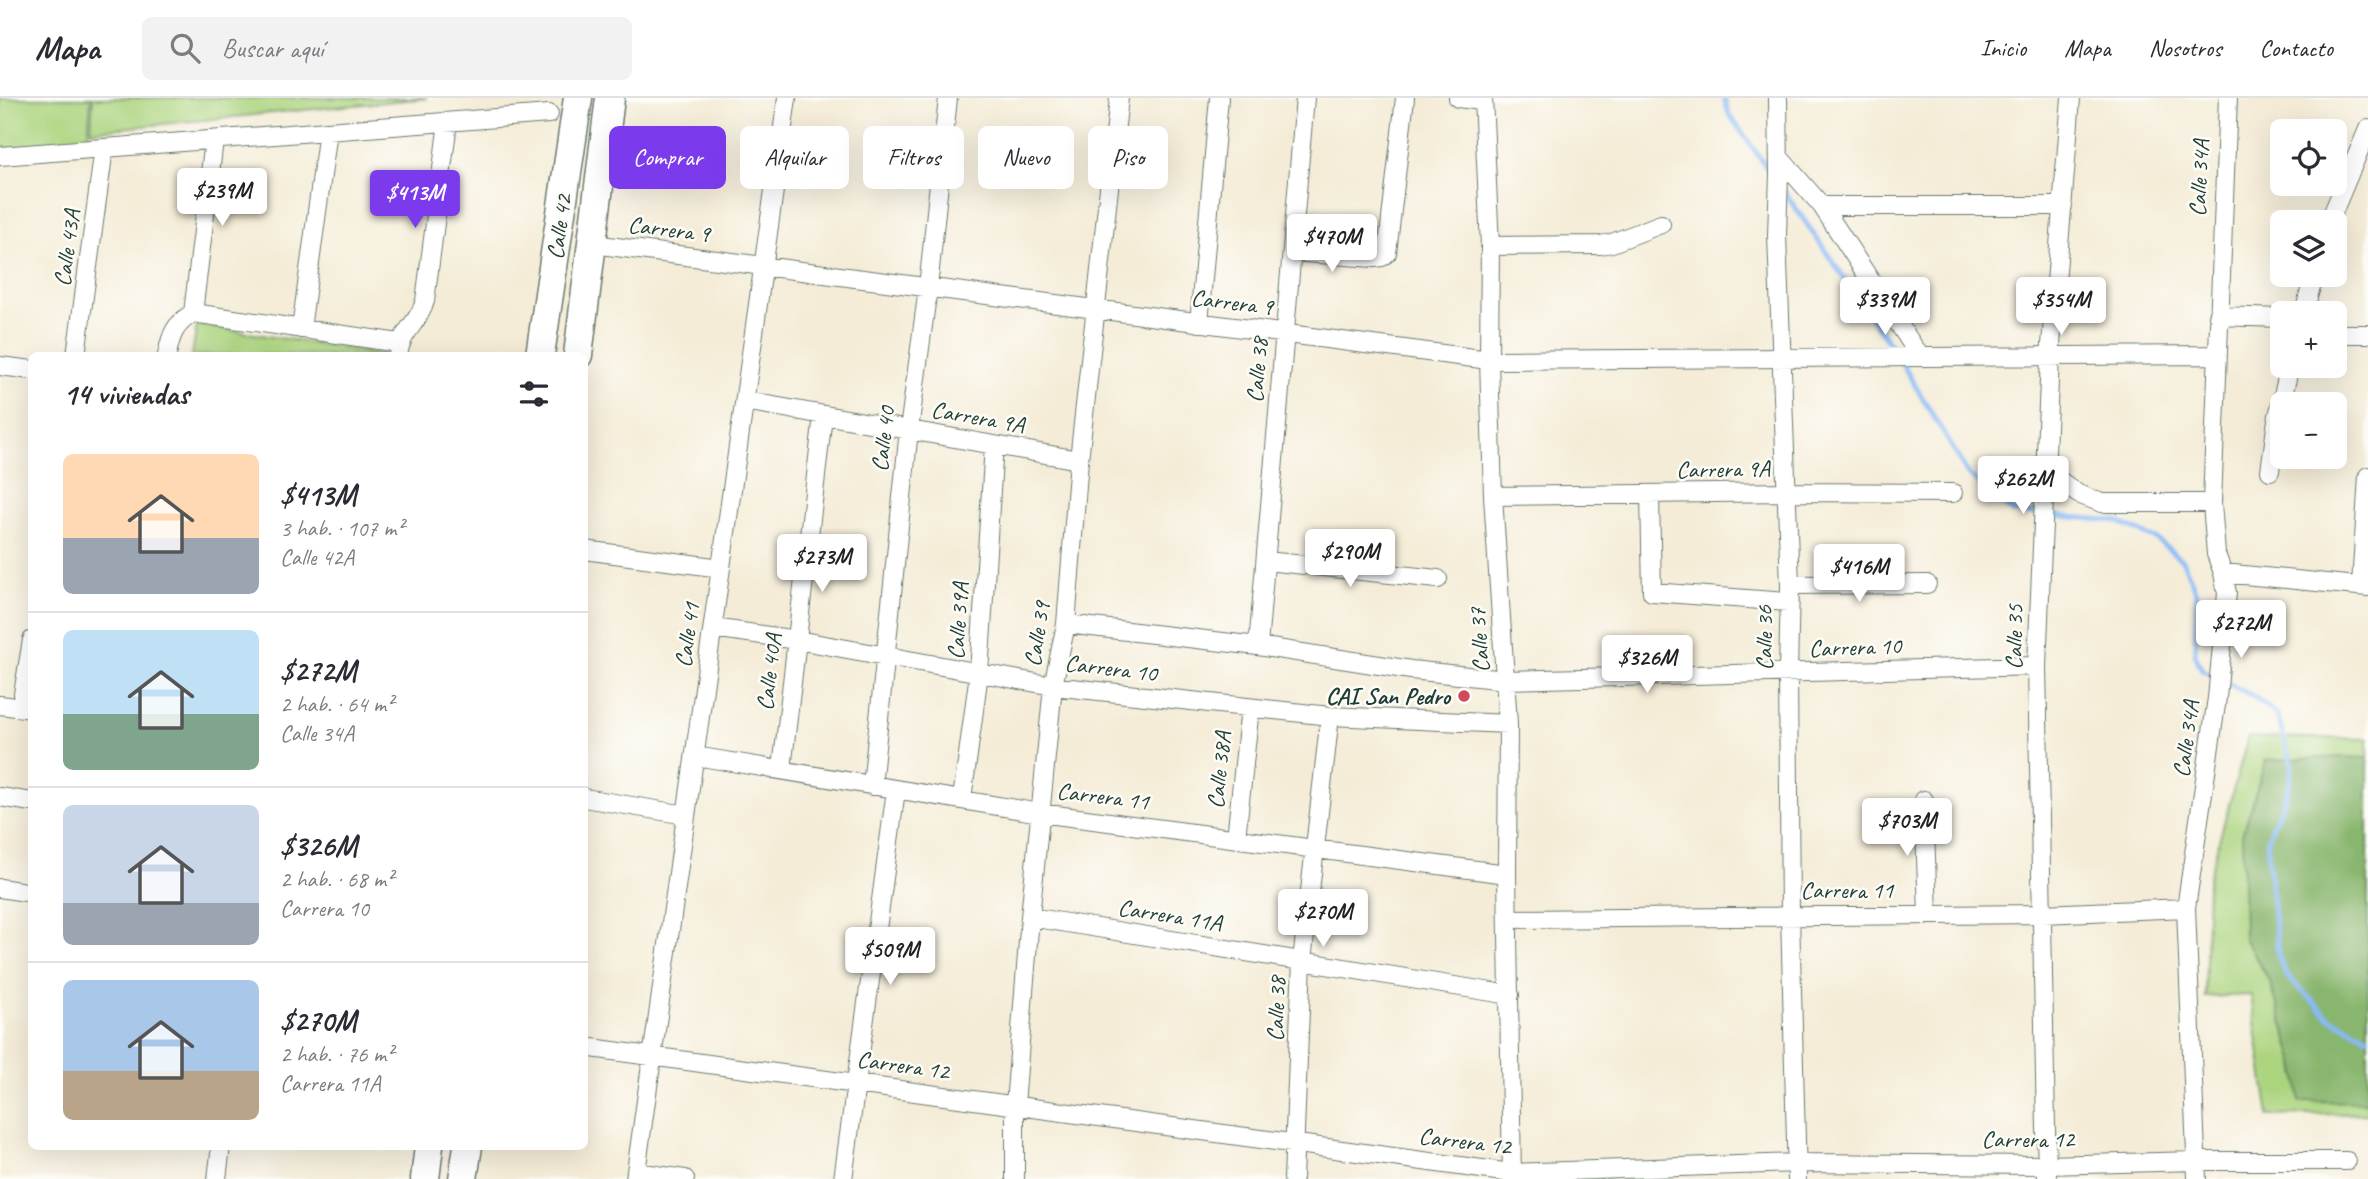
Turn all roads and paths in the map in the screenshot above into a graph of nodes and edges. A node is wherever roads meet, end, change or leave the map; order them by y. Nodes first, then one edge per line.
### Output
1 (578, 98) edge
2 (610, 98) edge
3 (787, 98) edge
4 (948, 98) edge
5 (1119, 98) edge
6 (1219, 98) edge
7 (1304, 98) edge
8 (1405, 98) edge
9 (1458, 98) edge
10 (1778, 98) edge
11 (2071, 98) edge
12 (2228, 98) edge
13 (1483, 99) edge
14 (549, 114) dead end
15 (448, 122) junction
16 (2368, 129) edge
17 (328, 131) junction
18 (214, 140) junction
19 (104, 148) junction
20 (0, 156) edge
21 (1779, 165) junction
22 (1822, 206) junction
23 (2063, 206) junction
24 (2334, 210) edge
25 (1661, 224) dead end
26 (593, 244) junction
27 (1490, 246) junction
28 (1292, 252) junction
29 (764, 266) junction
30 (928, 288) junction
31 (1096, 309) junction
32 (193, 313) junction
33 (2218, 316) junction
34 (2270, 318) edge
35 (1199, 323) junction
36 (301, 328) junction
37 (1285, 334) junction
38 (2347, 334) edge
39 (2368, 334) edge
40 (399, 349) edge
41 (76, 352) edge
42 (168, 352) edge
43 (540, 352) edge
44 (578, 352) edge
45 (2217, 355) junction
46 (1913, 356) junction
47 (2050, 357) junction
48 (1782, 358) junction
49 (1489, 360) junction
50 (0, 366) edge
51 (28, 370) edge
52 (2287, 378) edge
53 (745, 401) junction
54 (823, 415) junction
55 (909, 430) junction
56 (994, 445) junction
57 (1079, 460) junction
58 (2044, 469) junction
59 (2270, 471) dead end
60 (2368, 476) edge
61 (1786, 492) junction
62 (1953, 493) dead end
63 (1650, 495) junction
64 (1493, 496) junction
65 (2212, 503) junction
66 (588, 551) edge
67 (1266, 561) junction
68 (721, 568) junction
69 (2223, 573) junction
70 (1438, 579) dead end
71 (1927, 584) dead end
72 (2365, 586) edge
73 (1789, 593) junction
74 (1066, 624) junction
75 (713, 628) junction
76 (797, 640) junction
77 (1258, 646) junction
78 (885, 655) junction
79 (2037, 666) junction
80 (979, 673) junction
81 (1788, 674) junction
82 (1506, 680) junction
83 (1053, 686) junction
84 (27, 702) edge
85 (0, 705) edge
86 (1250, 708) junction
87 (1330, 716) junction
88 (1508, 724) junction
89 (695, 756) junction
90 (782, 769) junction
91 (872, 786) junction
92 (896, 790) junction
93 (0, 797) edge
94 (588, 799) edge
95 (962, 799) junction
96 (1924, 800) dead end
97 (28, 801) edge
98 (1040, 813) junction
99 (686, 815) junction
100 (1236, 838) junction
101 (1314, 847) junction
102 (1507, 874) junction
103 (0, 888) edge
104 (28, 892) edge
105 (2186, 908) junction
106 (2042, 914) junction
107 (1790, 915) junction
108 (1928, 915) junction
109 (1030, 917) junction
110 (1508, 919) junction
111 (1302, 961) junction
112 (1510, 995) junction
113 (588, 1048) edge
114 (652, 1056) junction
115 (858, 1084) junction
116 (1016, 1105) junction
117 (1295, 1143) junction
118 (221, 1150) edge
119 (429, 1150) edge
120 (467, 1150) edge
121 (2196, 1161) junction
122 (2347, 1161) dead end
123 (2285, 1170) edge
124 (1797, 1171) edge
125 (2047, 1172) edge
126 (636, 1176) edge
127 (1511, 1176) edge
128 (217, 1179) edge
129 (425, 1179) edge
130 (463, 1179) edge
131 (685, 1179) edge
132 (843, 1179) edge
133 (1015, 1179) edge
134 (1293, 1179) edge
135 (2197, 1179) edge

1 - 43 main road, Calle 42
2 - 26 main road, Calle 42
3 - 29 street, Calle 41
4 - 30 street, Calle 40
5 - 31 street, Calle 39
6 - 35 street
7 - 28 street, Calle 38
8 - 28 street
9 - 13 street
10 - 21 street, Calle 36
11 - 23 street, Calle 35
12 - 33 street, Calle 34A
13 - 27 street, Calle 37
14 - 15 street
15 - 17 street
15 - 40 street
16 - 24 street
17 - 18 street
17 - 36 street
18 - 19 street
18 - 32 street
19 - 20 street
19 - 41 street, Calle 43A
21 - 22 street
21 - 48 street, Calle 36
22 - 23 street
22 - 46 street
23 - 47 street, Calle 35
25 - 27 street
26 - 29 street, Carrera 9
26 - 44 main road, Calle 42
27 - 49 street, Calle 37
28 - 37 street, Calle 38
29 - 30 street, Carrera 9
29 - 53 street, Calle 41
30 - 31 street, Carrera 9
30 - 55 street, Calle 40
31 - 35 street, Carrera 9
31 - 57 street, Calle 39
32 - 36 street
32 - 42 street
33 - 34 street
33 - 45 street, Calle 34A
35 - 37 street, Carrera 9
36 - 40 street
37 - 49 street, Carrera 9
37 - 67 street, Calle 38
38 - 39 street
45 - 47 street, Carrera 9
45 - 65 street, Calle 34A
46 - 47 street, Carrera 9
46 - 48 street, Carrera 9
47 - 58 street, Calle 35
48 - 49 street, Carrera 9
48 - 61 street, Calle 36
49 - 64 street, Calle 37
50 - 51 street
52 - 59 street
53 - 54 street, Carrera 9A
53 - 68 street, Calle 41
54 - 55 street, Carrera 9A
54 - 76 street, Calle 40A
55 - 56 street, Carrera 9A
55 - 78 street, Calle 40
56 - 57 street, Carrera 9A
56 - 80 street, Calle 39A
57 - 74 street, Calle 39
58 - 65 street
58 - 79 street, Calle 35
60 - 72 street
61 - 62 street, Carrera 9A
61 - 63 street, Carrera 9A
61 - 73 street, Calle 36
63 - 64 street, Carrera 9A
63 - 73 street
64 - 82 street, Calle 37
65 - 69 street, Calle 34A
66 - 68 street
67 - 70 street
67 - 77 street, Calle 38
68 - 75 street, Calle 41
69 - 72 street
69 - 105 street, Calle 34A
71 - 73 street
73 - 81 street, Calle 36
74 - 77 street, Carrera 10
74 - 83 street, Calle 39
75 - 76 street, Carrera 10
75 - 89 street, Calle 41
76 - 78 street, Carrera 10
76 - 90 street, Calle 40A
77 - 82 street, Carrera 10
78 - 80 street, Carrera 10
78 - 91 street, Calle 40
79 - 81 street, Carrera 10
79 - 106 street, Calle 35
80 - 83 street, Carrera 10
80 - 95 street, Calle 39A
81 - 82 street, Carrera 10
81 - 107 street, Calle 36
82 - 88 street, Calle 37
83 - 86 street, Carrera 10
83 - 98 street, Calle 39
84 - 85 street
86 - 87 street, Carrera 10
86 - 100 street, Calle 38A
87 - 88 street, Carrera 10
87 - 101 street, Calle 38
88 - 102 street, Calle 37
89 - 90 street, Carrera 11
89 - 99 street, Calle 41
90 - 91 street, Carrera 11
91 - 92 street, Carrera 11
92 - 95 street, Carrera 11
92 - 115 street
93 - 97 street
94 - 99 street
95 - 98 street, Carrera 11
96 - 108 street
98 - 100 street, Carrera 11
98 - 109 street, Calle 39
99 - 114 street, Calle 41
100 - 101 street, Carrera 11
101 - 102 street, Carrera 11
101 - 111 street, Calle 38
102 - 110 street, Calle 37
103 - 104 street
105 - 106 street, Carrera 11
105 - 121 street, Calle 34A
106 - 108 street, Carrera 11
106 - 125 street, Calle 35
107 - 108 street, Carrera 11
107 - 110 street, Carrera 11
107 - 124 street, Calle 36
109 - 111 street, Carrera 11A
109 - 116 street, Calle 39
110 - 112 street, Calle 37
111 - 112 street, Carrera 11A
111 - 117 street, Calle 38
112 - 127 street, Calle 37
113 - 114 street, Carrera 12
114 - 115 street, Carrera 12
114 - 126 street, Calle 41
115 - 116 street, Carrera 12
115 - 132 street
116 - 117 street, Carrera 12
116 - 133 street, Calle 39
117 - 127 street, Carrera 12
117 - 134 street, Calle 38
118 - 128 street
119 - 129 main road
120 - 130 main road
121 - 123 street, Carrera 12
121 - 125 street, Carrera 12
121 - 135 street, Calle 34A
122 - 123 street, Carrera 12
124 - 125 street, Carrera 12
124 - 127 street, Carrera 12
126 - 131 street

